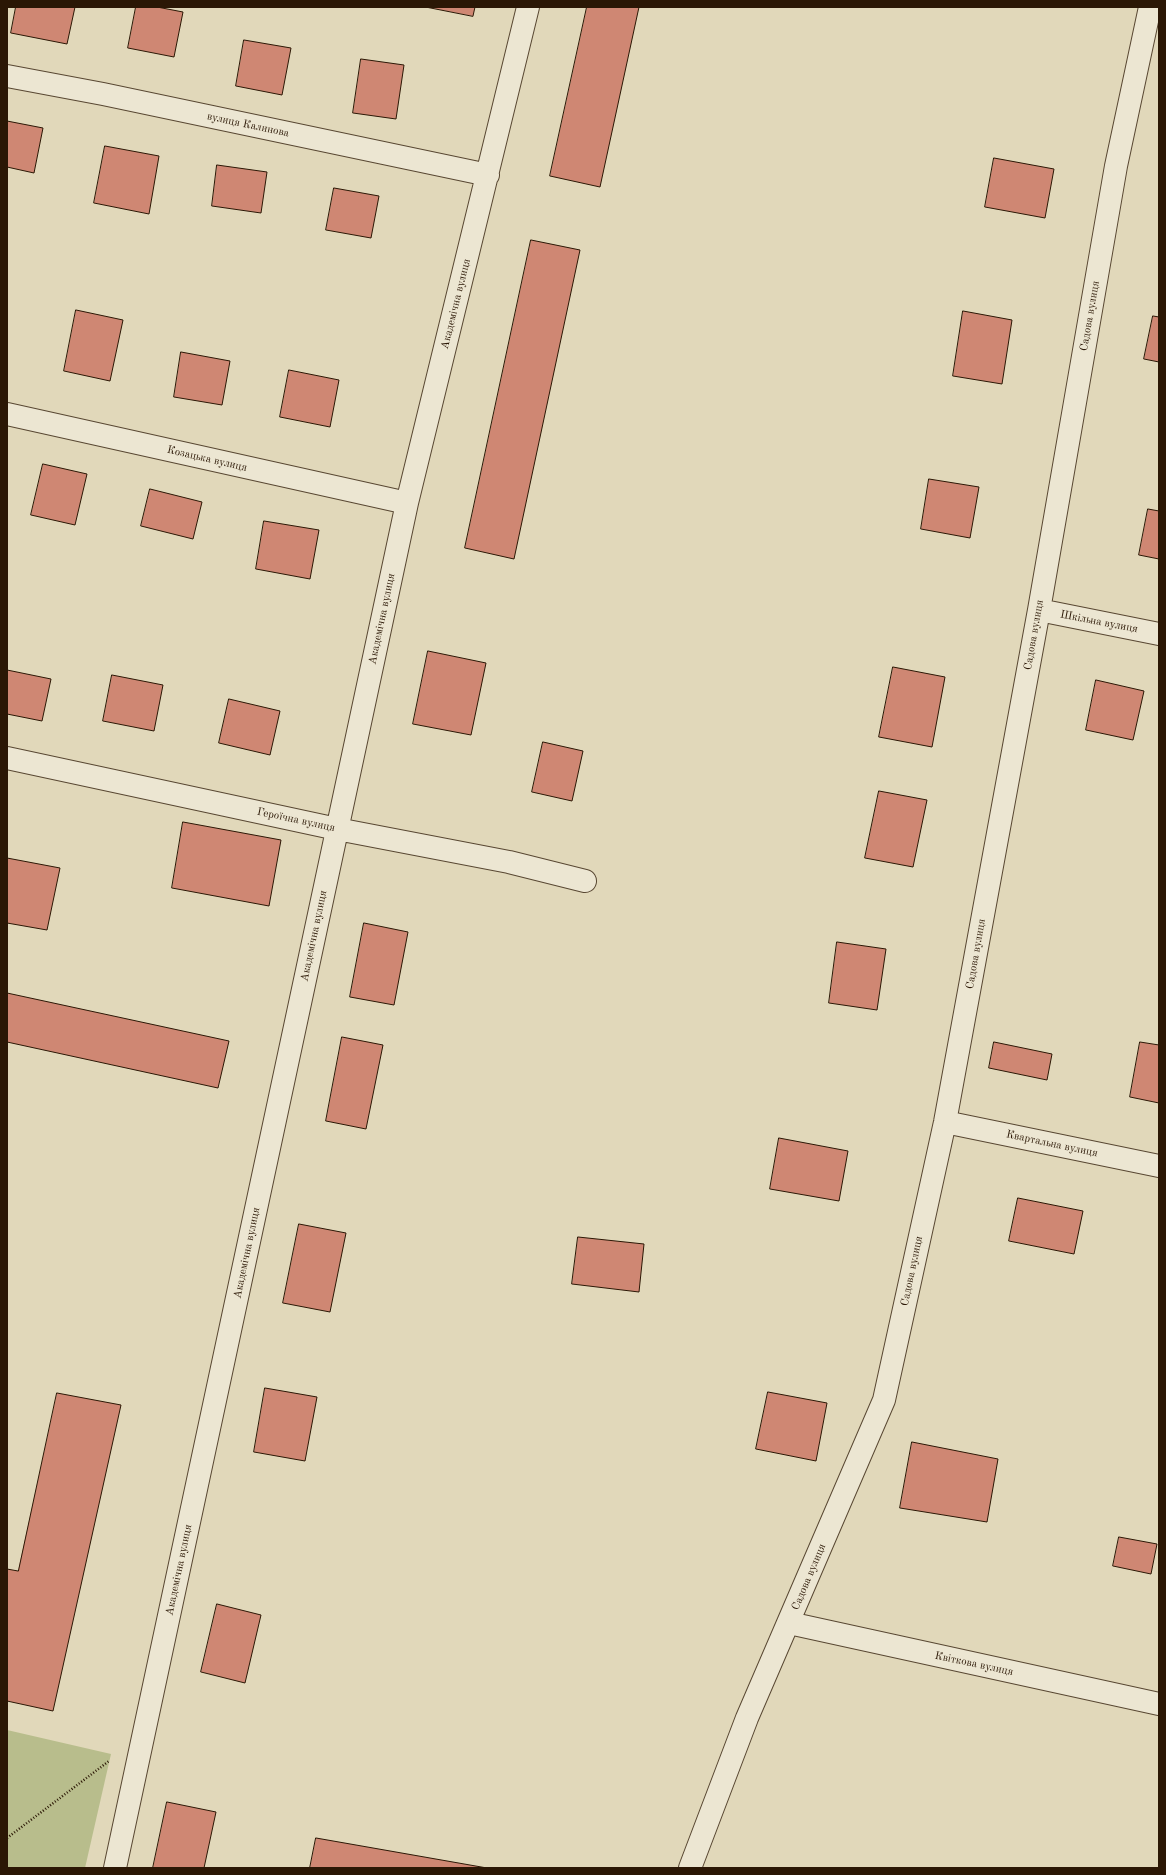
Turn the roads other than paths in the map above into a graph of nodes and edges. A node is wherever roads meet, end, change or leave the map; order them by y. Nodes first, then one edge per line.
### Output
1 (528, 7) edge
2 (1150, 7) edge
3 (7, 76) edge
4 (488, 175) junction
5 (7, 414) edge
6 (407, 503) junction
7 (1039, 610) junction
8 (1159, 634) edge
9 (7, 758) edge
10 (337, 829) junction
11 (585, 881) dead end
12 (945, 1122) junction
13 (1159, 1166) edge
14 (789, 1623) junction
15 (1159, 1704) edge
16 (115, 1868) edge
17 (690, 1868) edge

1 - 4 street, Академічна вулиця
2 - 7 street, Садова вулиця
3 - 4 street, вулиця Калинова
4 - 6 street, Академічна вулиця
5 - 6 street, Козацька вулиця
6 - 10 street, Академічна вулиця
7 - 8 street, Шкільна вулиця
7 - 12 street, Садова вулиця
9 - 10 street, Героїчна вулиця
10 - 11 street, Героїчна вулиця
10 - 16 street, Академічна вулиця
12 - 13 street, Квартальна вулиця
12 - 14 street, Садова вулиця
14 - 15 street, Квіткова вулиця
14 - 17 street, Садова вулиця

